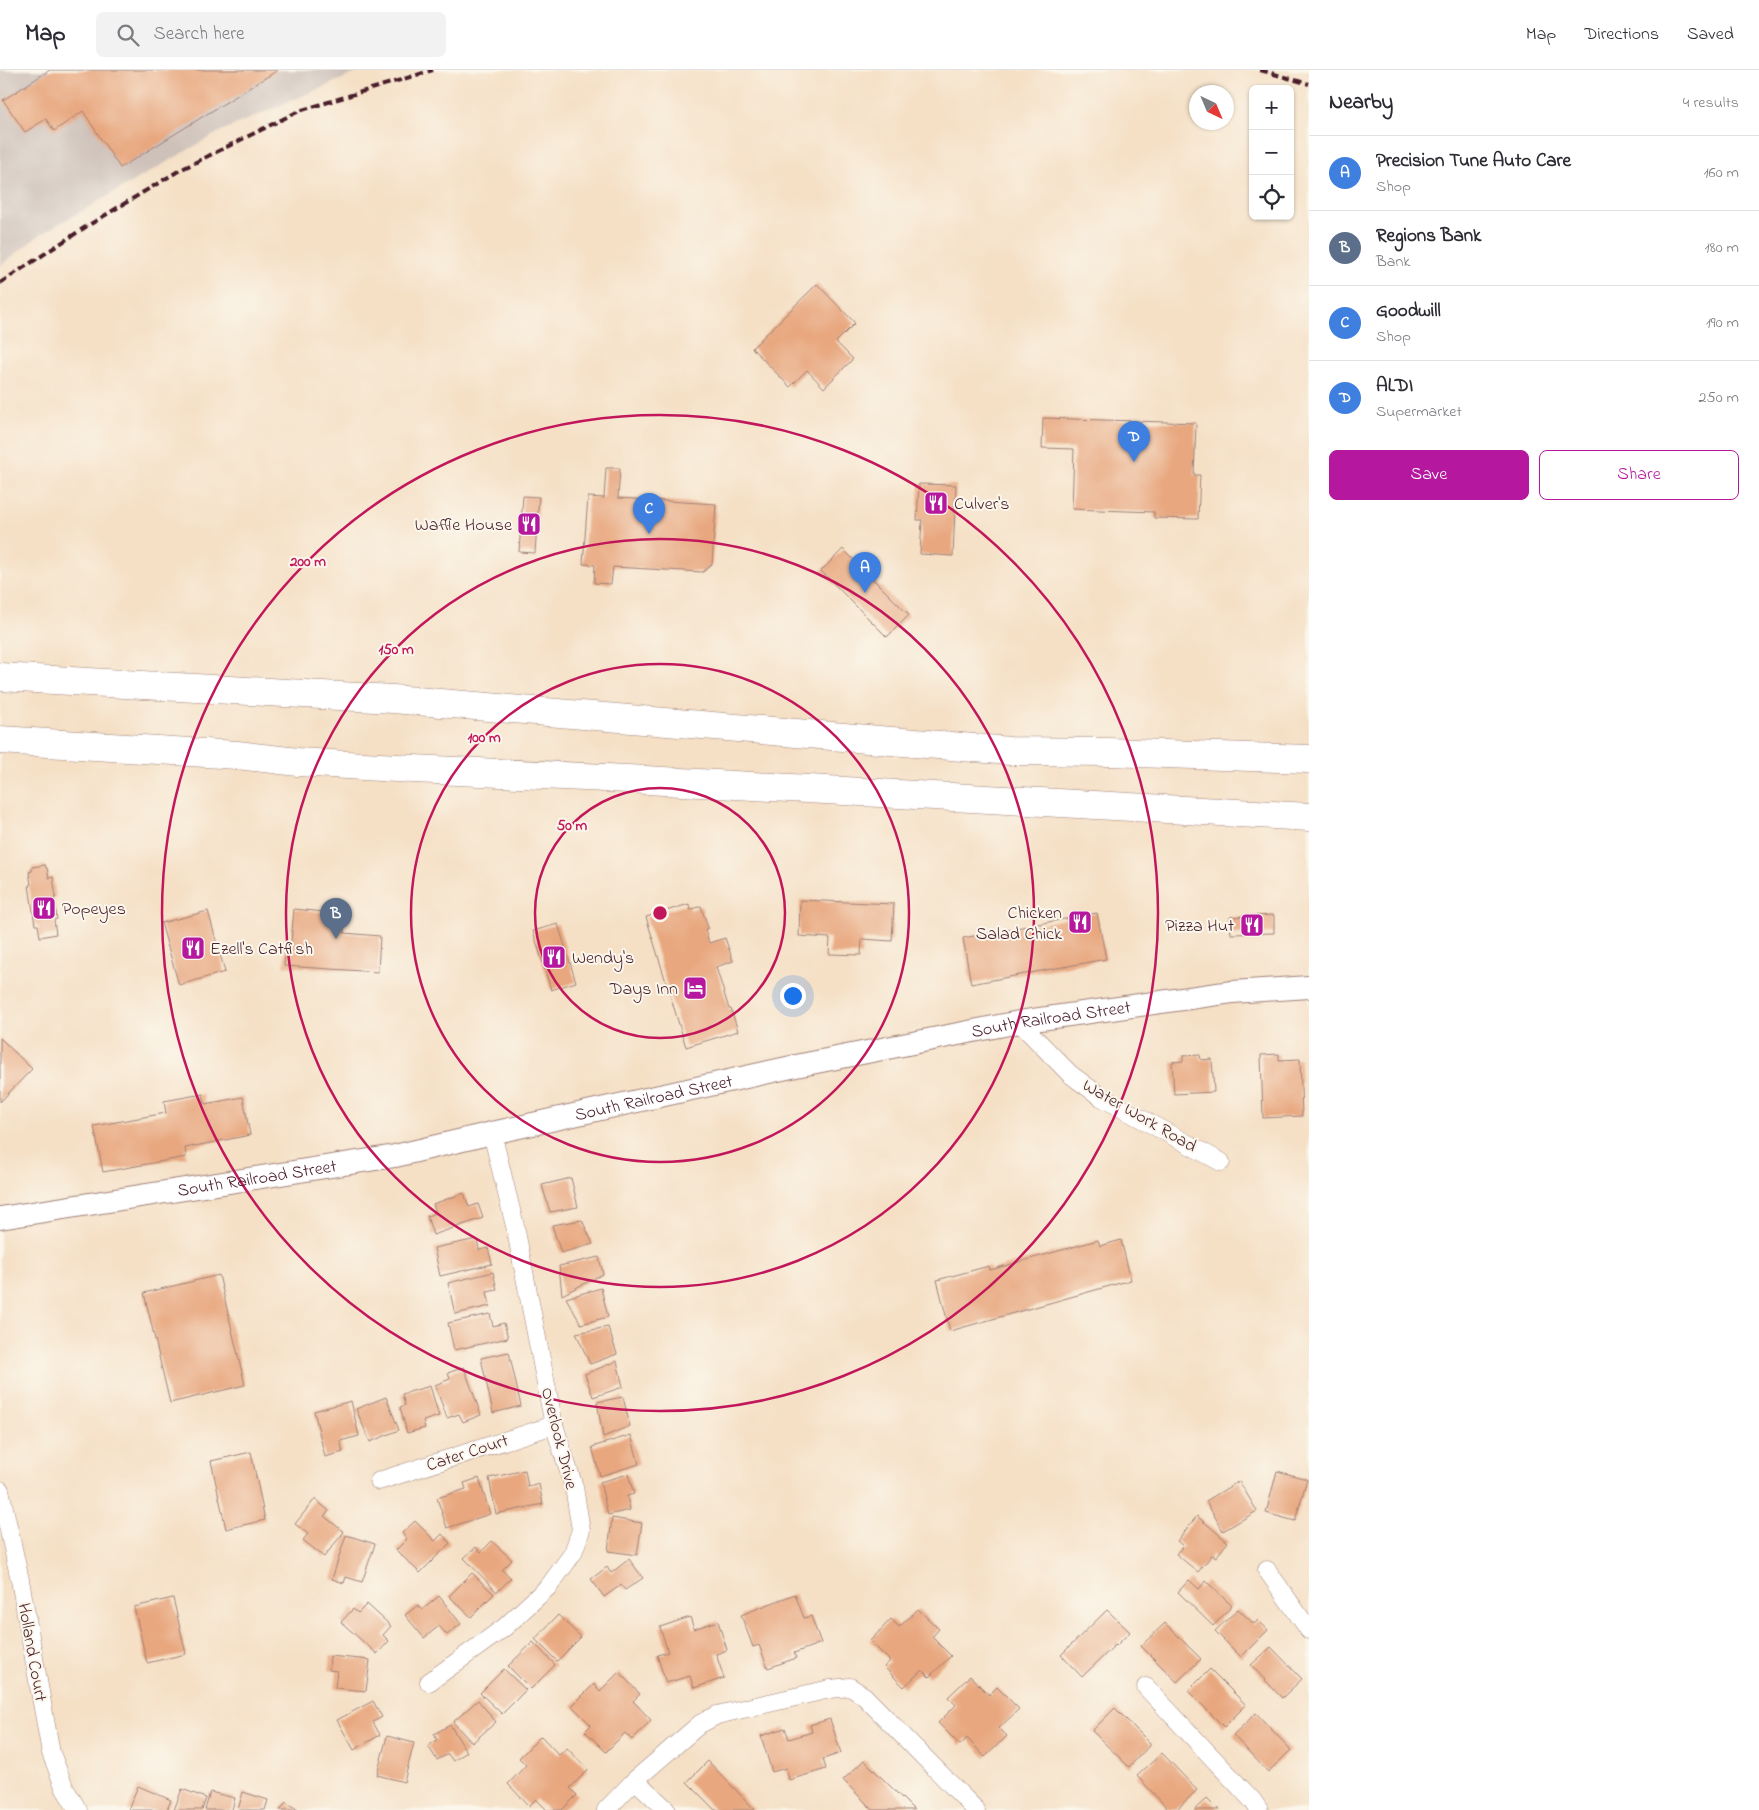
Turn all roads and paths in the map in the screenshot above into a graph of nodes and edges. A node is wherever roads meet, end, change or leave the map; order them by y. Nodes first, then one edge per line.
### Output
1 (0, 677) edge
2 (0, 740) edge
3 (1309, 759) edge
4 (1309, 818) edge
5 (1309, 987) edge
6 (1019, 1022) junction
7 (492, 1133) junction
8 (1221, 1162) dead end
9 (0, 1218) edge
10 (554, 1425) junction
11 (379, 1481) dead end
12 (0, 1490) edge
13 (1267, 1570) dead end
14 (1309, 1630) edge
15 (429, 1682) dead end
16 (1146, 1687) dead end
17 (635, 1780) junction
18 (78, 1810) edge
19 (606, 1810) edge
20 (666, 1810) edge
21 (976, 1810) edge
22 (1259, 1810) edge

1 - 3 highway
2 - 4 highway
5 - 6 street, South Railroad Street
6 - 7 street, South Railroad Street
6 - 8 street, Water Work Road
7 - 9 street, South Railroad Street
7 - 10 street, Overlook Drive
10 - 11 street, Cater Court
10 - 15 street, Overlook Drive
12 - 18 street, Holland Court
13 - 14 street
16 - 22 street
17 - 19 street
17 - 20 street
17 - 21 street

